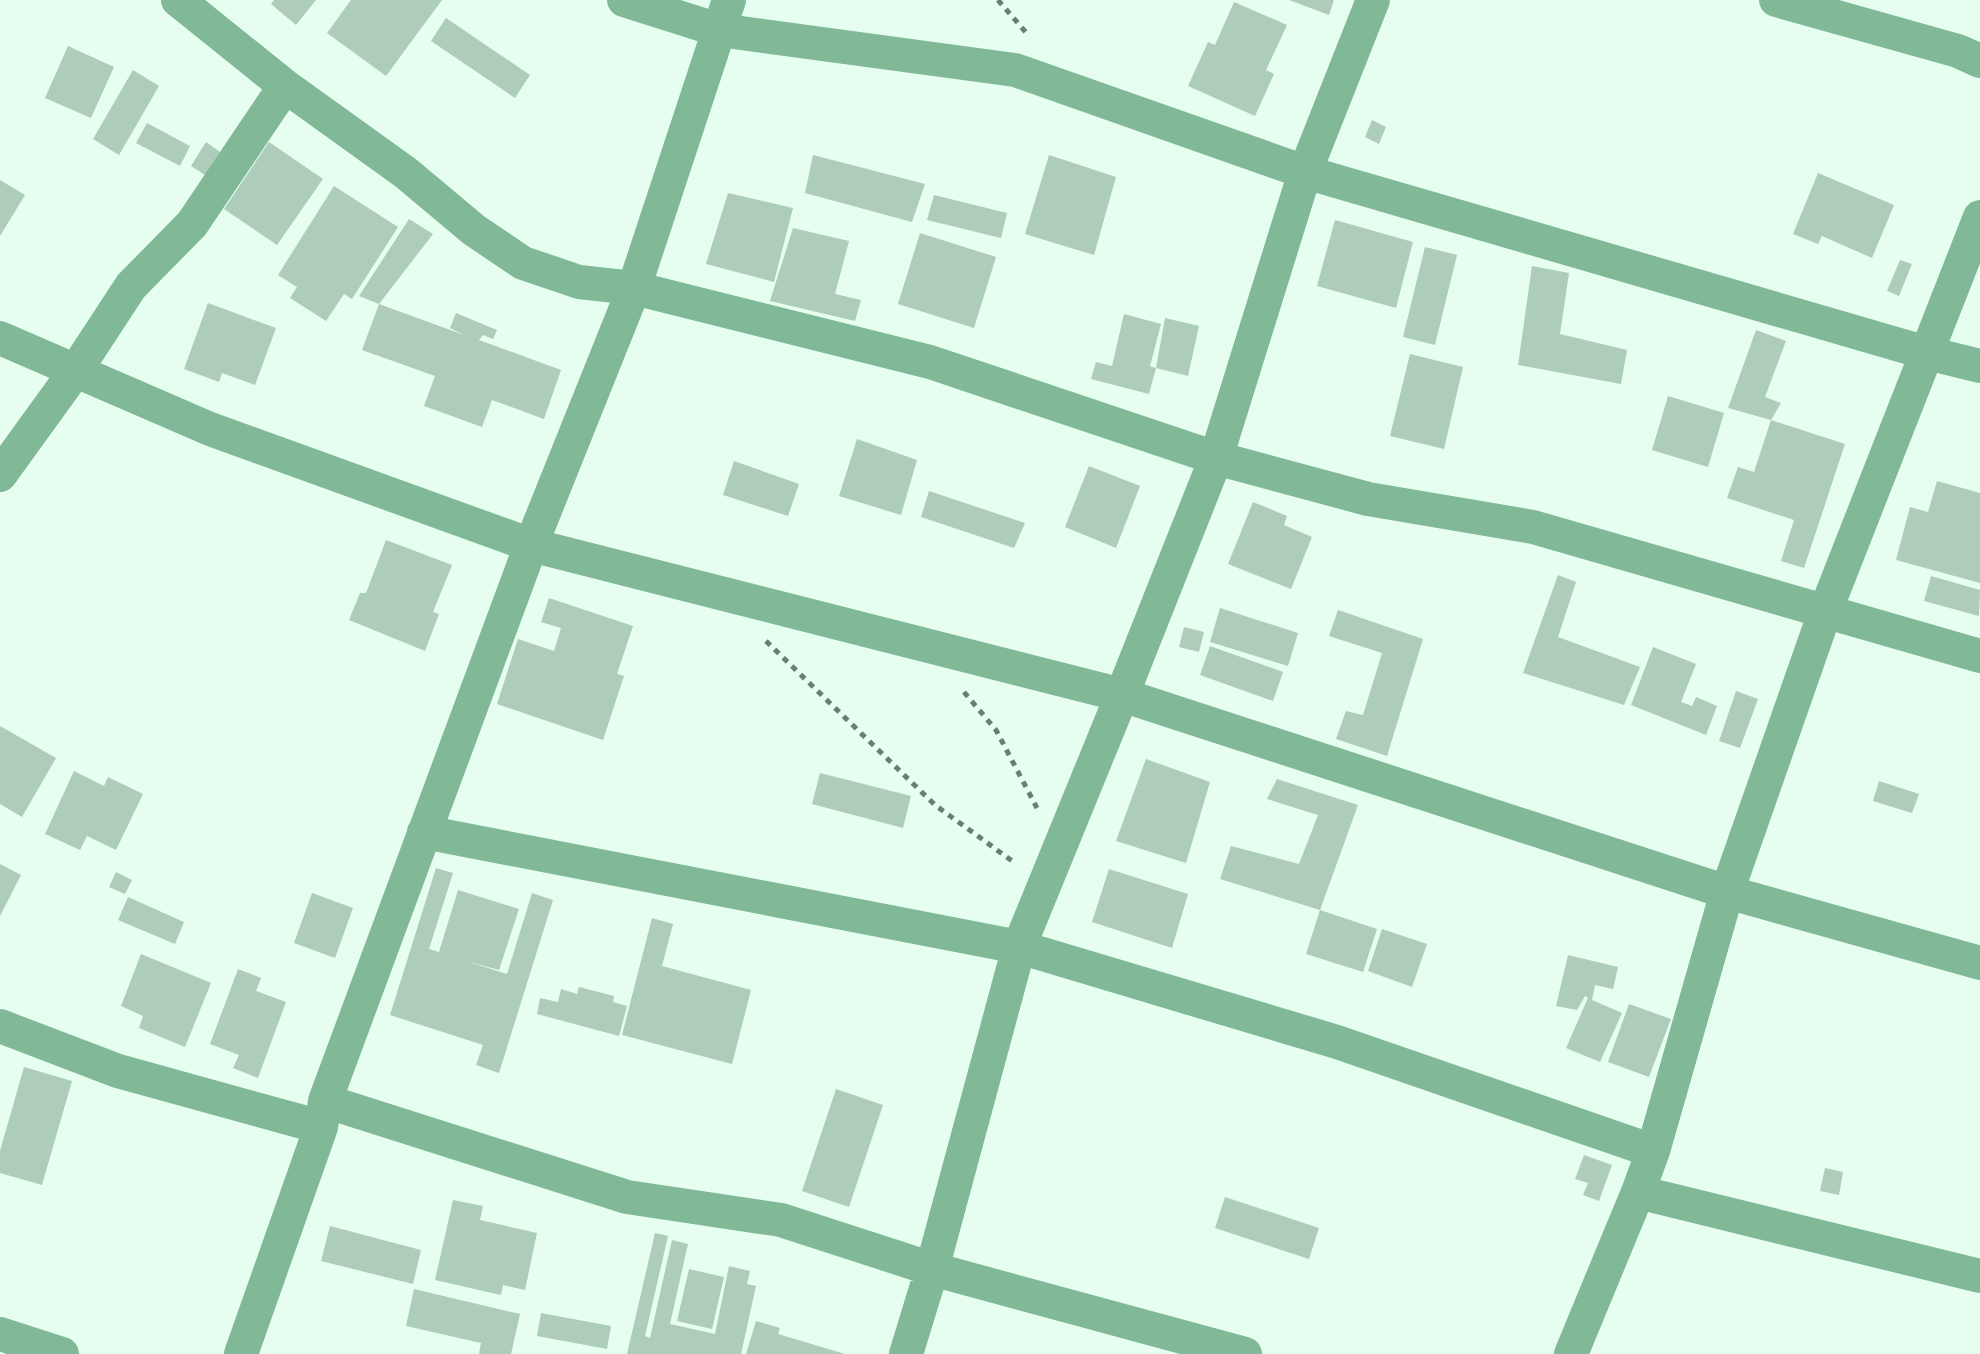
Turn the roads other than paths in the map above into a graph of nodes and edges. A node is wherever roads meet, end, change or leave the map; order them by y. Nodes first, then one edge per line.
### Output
1 (178, 0) edge
2 (624, 0) edge
3 (1373, 0) edge
4 (1776, 0) edge
5 (724, 15) edge
6 (1980, 61) edge
7 (285, 86) junction
8 (1305, 172) junction
9 (1980, 217) edge
10 (634, 288) junction
11 (0, 338) edge
12 (1927, 353) junction
13 (1980, 366) edge
14 (76, 370) junction
15 (1216, 458) junction
16 (0, 475) edge
17 (531, 545) junction
18 (1825, 612) junction
19 (1980, 656) edge
20 (1122, 695) junction
21 (424, 832) junction
22 (1727, 892) junction
23 (1019, 947) junction
24 (1980, 963) edge
25 (0, 1026) edge
26 (323, 1114) junction
27 (1653, 1151) junction
28 (1638, 1192) junction
29 (932, 1269) junction
30 (1980, 1276) edge
31 (0, 1334) edge
32 (62, 1354) edge
33 (241, 1354) edge
34 (906, 1354) edge
35 (1245, 1354) edge
36 (1571, 1354) edge

1 - 7 street
2 - 5 street
3 - 8 street
4 - 6 street
5 - 8 street
5 - 10 street
7 - 10 street
7 - 14 street
8 - 12 street
8 - 15 street
9 - 12 street
10 - 15 street
10 - 17 street
11 - 14 street
12 - 13 street
12 - 18 street
14 - 16 street
14 - 17 street
15 - 18 street
15 - 20 street
17 - 20 street
17 - 21 street
18 - 19 street
18 - 22 street
20 - 22 street
20 - 23 street
21 - 23 street
21 - 26 street
22 - 24 street
22 - 27 street
23 - 27 street
23 - 29 street
25 - 26 street
26 - 29 street
26 - 33 street
27 - 28 street
28 - 30 street
28 - 36 street
29 - 34 street
29 - 35 street
31 - 32 street

